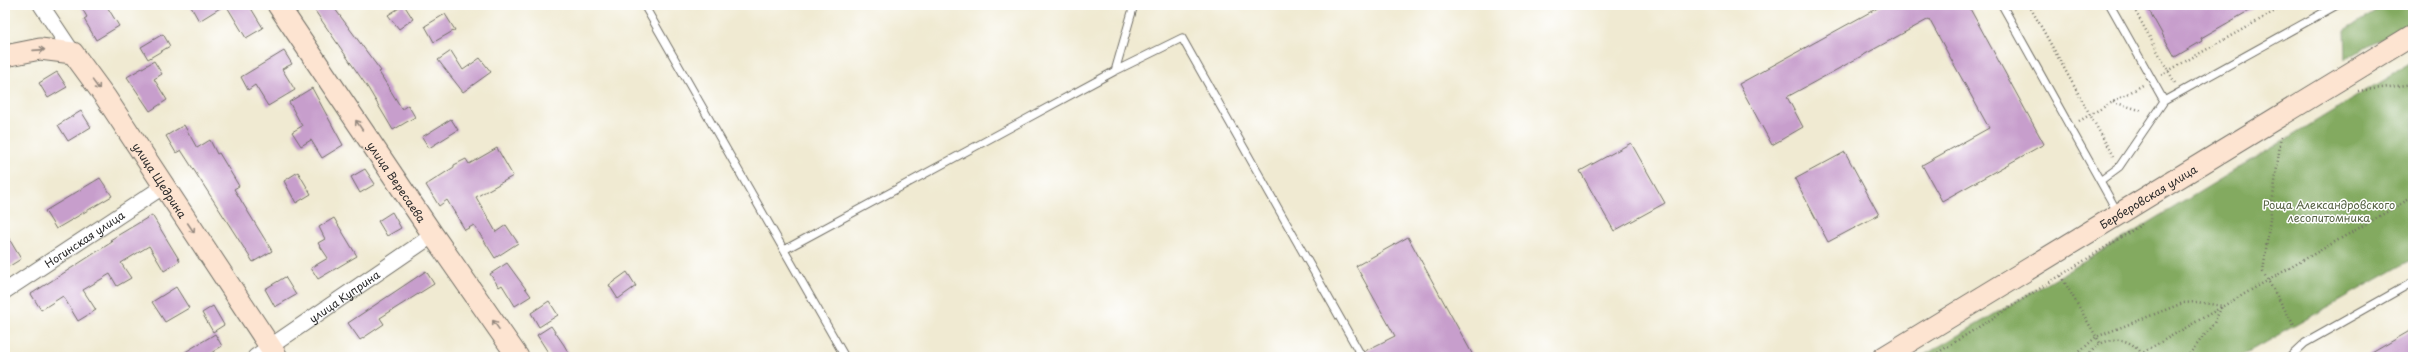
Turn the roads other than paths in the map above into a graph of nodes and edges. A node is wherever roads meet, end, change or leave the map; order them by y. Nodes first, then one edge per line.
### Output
1 (41, 5) edge
2 (278, 5) edge
3 (644, 5) edge
4 (1134, 5) edge
5 (2002, 5) edge
6 (2110, 5) edge
7 (2337, 5) edge
8 (2413, 35) edge
9 (73, 53) junction
10 (5, 56) edge
11 (1115, 71) junction
12 (2164, 101) junction
13 (2100, 181) junction
14 (164, 186) junction
15 (2119, 215) junction
16 (433, 235) junction
17 (784, 250) junction
18 (2413, 282) edge
19 (5, 291) edge
20 (268, 354) edge
21 (518, 357) edge
22 (845, 357) edge
23 (1362, 357) edge
24 (1884, 357) edge
25 (2290, 357) edge

1 - 9 street, улица Щедрина
16 -> 2 main road, улица Вересаева
3 - 17 lane
4 - 11 lane
5 - 13 lane
6 - 12 lane
7 - 12 lane
8 - 15 main road, Берберовская улица
10 -> 9 main road
9 -> 14 main road, улица Щедрина
11 - 17 lane
11 - 23 lane
12 - 13 lane
13 - 15 lane
14 - 19 street, Ногинская улица
14 -> 20 main road, улица Щедрина
15 - 24 main road, Берберовская улица
16 - 20 street, улица Куприна
21 -> 16 main road, улица Вересаева
17 - 22 lane
18 - 25 lane

